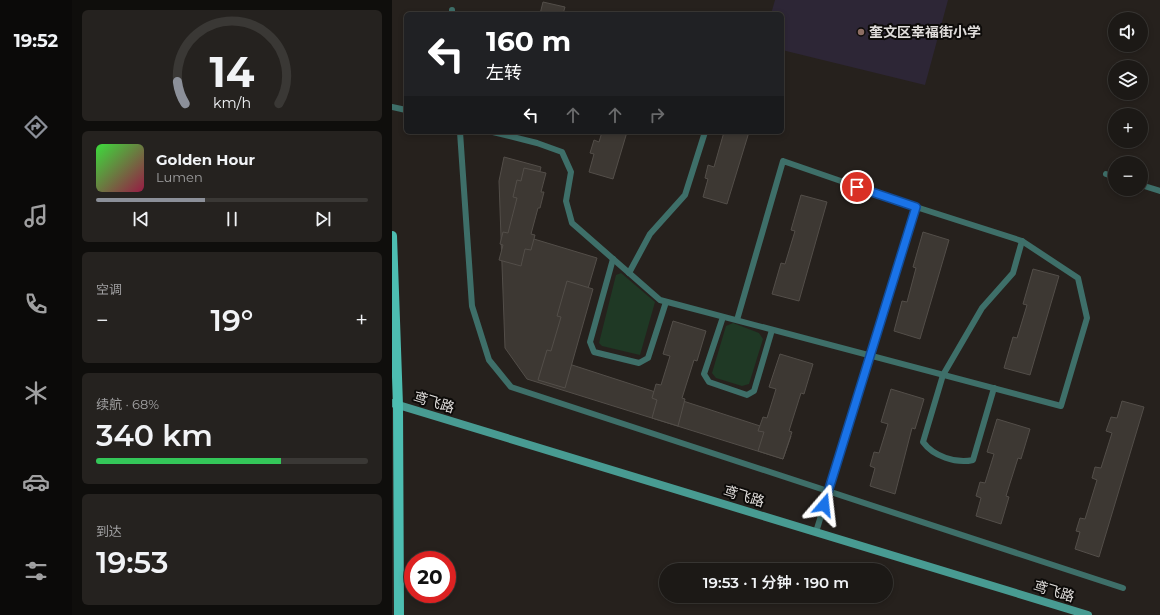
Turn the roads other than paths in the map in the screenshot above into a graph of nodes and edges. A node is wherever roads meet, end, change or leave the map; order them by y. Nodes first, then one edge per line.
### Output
1 (392, 106) edge
2 (404, 109) edge
3 (460, 134) edge
4 (501, 134) edge
5 (703, 134) edge
6 (1148, 187) edge
7 (1160, 191) edge
8 (916, 207) junction
9 (392, 236) edge
10 (1022, 241) junction
11 (613, 259) junction
12 (629, 273) junction
13 (666, 302) junction
14 (723, 317) junction
15 (737, 320) junction
16 (772, 330) junction
17 (870, 356) junction
18 (944, 375) junction
19 (994, 388) junction
20 (395, 404) edge
21 (828, 491) junction
22 (816, 532) junction
23 (1123, 588) dead end
24 (398, 615) edge
25 (1088, 615) edge

1 - 2 lane
3 - 21 lane
4 - 11 lane
5 - 12 lane
6 - 7 lane
8 - 10 lane
8 - 15 lane
8 - 17 lane
9 - 20 main road
10 - 18 lane
10 - 19 lane
11 - 12 lane
11 - 13 lane
12 - 13 lane
13 - 14 lane
14 - 15 lane
14 - 16 lane
15 - 16 lane
16 - 17 lane
17 - 18 lane
17 - 21 lane
18 - 19 lane
18 - 19 lane
20 - 22 street, 鸢飞路
20 - 24 main road
21 - 22 lane
21 - 23 lane
22 - 25 street, 鸢飞路

